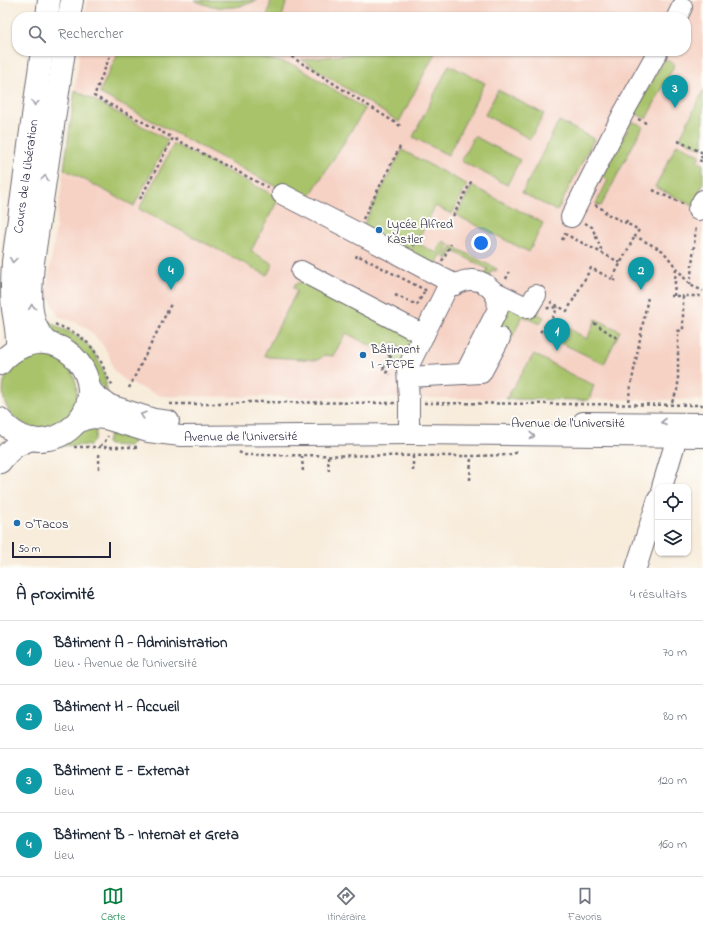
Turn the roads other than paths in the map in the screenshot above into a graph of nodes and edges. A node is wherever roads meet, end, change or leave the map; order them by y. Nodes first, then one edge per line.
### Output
1 (49, 0) edge
2 (58, 0) edge
3 (72, 0) edge
4 (48, 12) edge
5 (58, 12) edge
6 (70, 12) edge
7 (41, 56) edge
8 (54, 56) edge
9 (63, 56) edge
10 (655, 56) edge
11 (54, 121) junction
12 (282, 194) road end
13 (571, 217) dead end
14 (301, 271) dead end
15 (439, 290) junction
16 (493, 291) junction
17 (545, 302) road end
18 (424, 335) junction
19 (500, 338) dead end
20 (46, 342) junction
21 (16, 349) junction
22 (0, 364) edge
23 (465, 374) junction
24 (399, 379) junction
25 (88, 384) junction
26 (0, 419) edge
27 (703, 423) edge
28 (76, 424) junction
29 (409, 428) junction
30 (674, 437) junction
31 (703, 437) edge
32 (32, 439) junction
33 (0, 462) edge
34 (663, 484) edge
35 (655, 508) edge
36 (636, 568) edge

1 - 4 main road
2 - 5 main road
3 - 6 main road
7 -> 21 main road, Cours de la Libération
8 - 11 main road
9 - 11 main road, Cours de la Libération
10 - 13 street
20 -> 11 main road, Cours de la Libération
12 - 15 street
14 - 18 street
15 - 16 street
15 - 18 street
16 - 17 street
16 - 23 street
18 - 24 street
19 - 23 street
20 - 21 main road
20 - 25 main road
21 - 22 main road
23 - 24 street
24 - 29 street
25 - 28 main road
29 -> 25 street, Avenue de l'Université
26 - 32 main road
27 -> 29 street, Avenue de l'Université
28 - 29 street, Avenue de l'Université
28 - 32 main road
29 -> 30 street, Avenue de l'Université
30 - 31 street, Avenue de l'Université
30 - 34 street
32 - 33 main road
35 - 36 street

